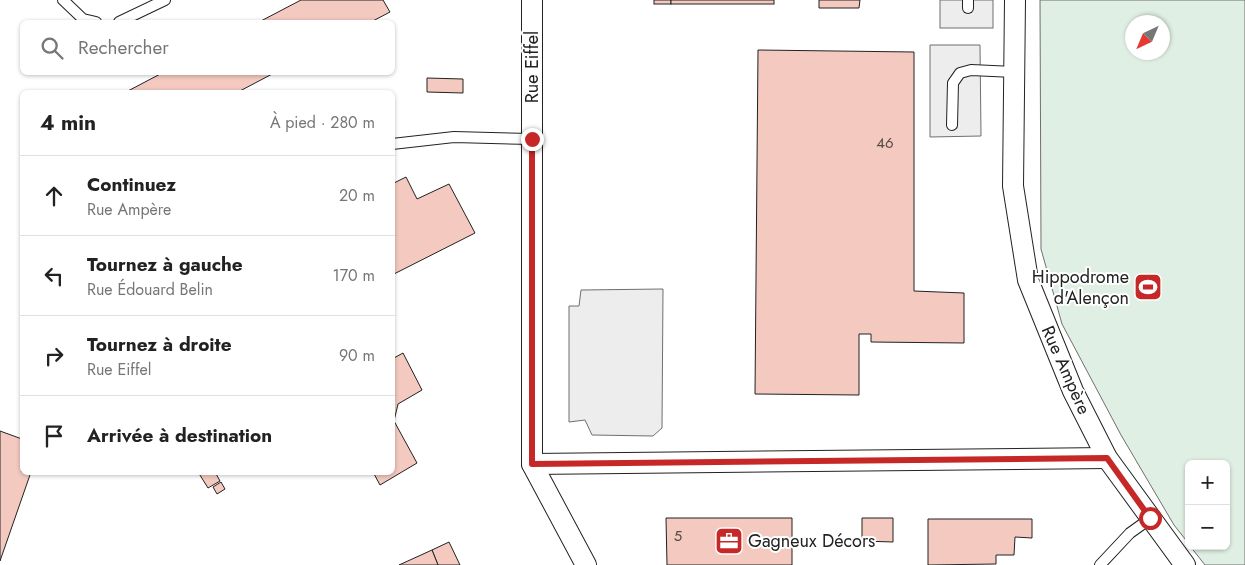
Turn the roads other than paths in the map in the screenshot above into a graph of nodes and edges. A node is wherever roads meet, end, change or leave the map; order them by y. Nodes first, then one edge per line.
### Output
1 (63, 0) edge
2 (165, 0) edge
3 (532, 0) edge
4 (1015, 0) edge
5 (87, 20) edge
6 (123, 20) edge
7 (1014, 72) junction
8 (952, 125) dead end
9 (532, 139) junction
10 (395, 144) edge
11 (1107, 458) junction
12 (532, 464) junction
13 (1150, 518) junction
14 (586, 565) edge
15 (1100, 565) edge
16 (1185, 565) edge

1 - 5 lane
2 - 6 lane
3 - 9 street, Rue Eiffel
4 - 7 street, Rue Ampère
7 - 8 lane
7 - 11 street, Rue Ampère
9 - 10 lane
9 - 12 street, Rue Eiffel
11 - 12 street
11 - 13 street, Rue Ampère
12 - 14 street
13 - 15 lane
13 - 16 street, Rue Ampère

